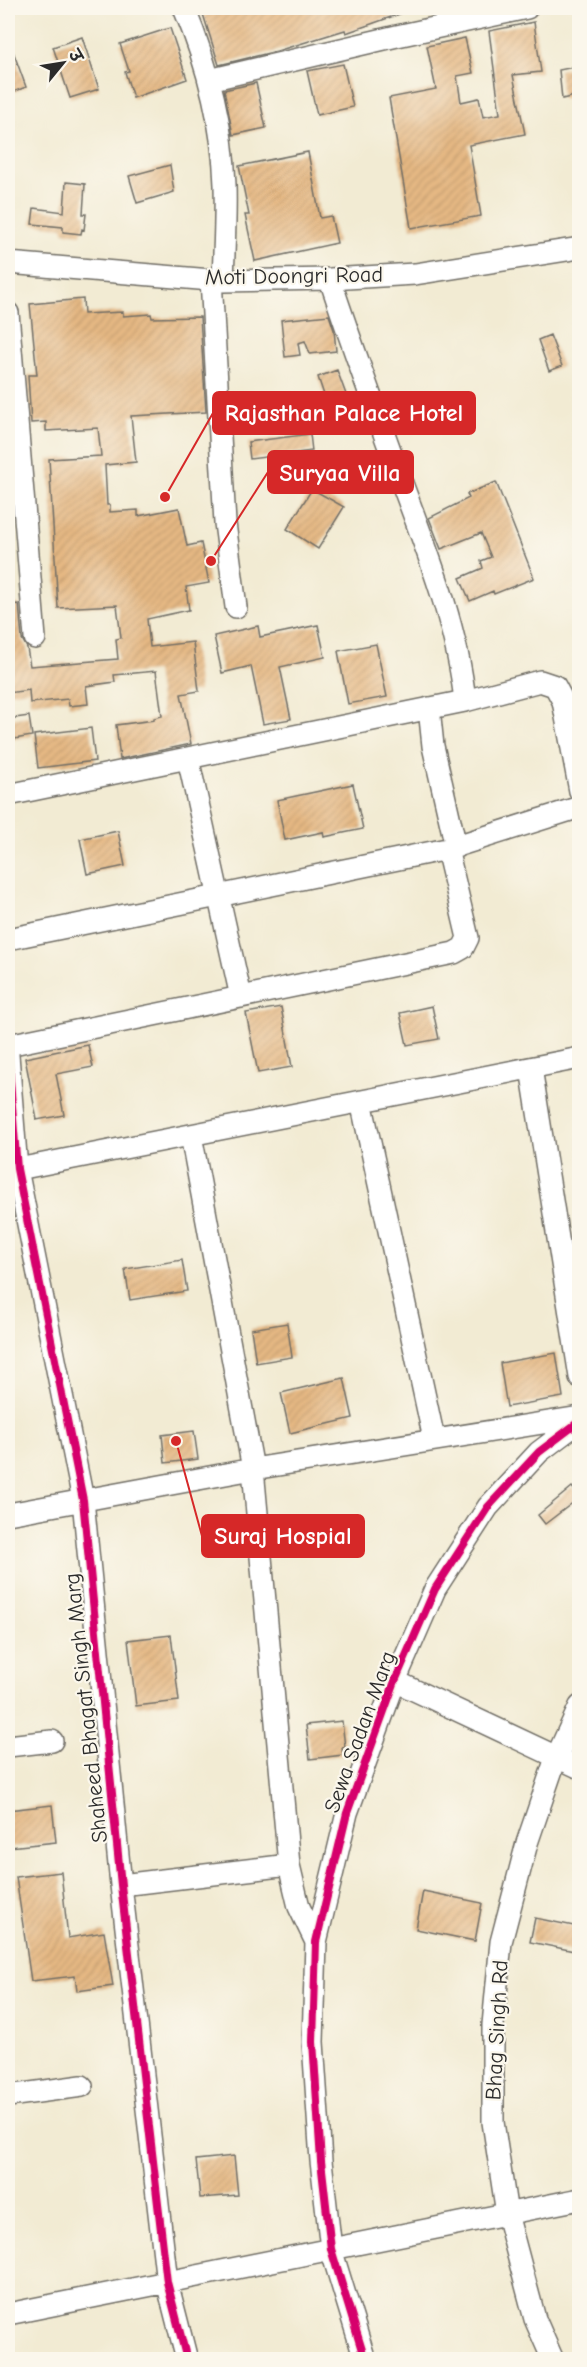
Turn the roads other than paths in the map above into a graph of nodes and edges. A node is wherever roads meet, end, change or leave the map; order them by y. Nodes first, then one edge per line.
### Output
1 (184, 8) edge
2 (528, 8) edge
3 (209, 80) junction
4 (579, 248) edge
5 (8, 262) edge
6 (330, 279) junction
7 (217, 280) junction
8 (8, 313) edge
9 (236, 607) dead end
10 (35, 638) dead end
11 (465, 701) junction
12 (429, 708) junction
13 (188, 758) junction
14 (579, 791) edge
15 (8, 795) edge
16 (579, 807) edge
17 (452, 848) junction
18 (219, 896) junction
19 (8, 939) edge
20 (241, 997) junction
21 (8, 1045) edge
22 (8, 1055) edge
23 (579, 1058) edge
24 (531, 1068) junction
25 (361, 1101) junction
26 (191, 1135) junction
27 (12, 1170) edge
28 (579, 1377) edge
29 (579, 1419) edge
30 (434, 1439) junction
31 (253, 1469) junction
32 (83, 1500) junction
33 (8, 1514) edge
34 (395, 1681) junction
35 (579, 1706) edge
36 (52, 1741) dead end
37 (8, 1746) edge
38 (556, 1758) junction
39 (579, 1768) edge
40 (289, 1866) junction
41 (122, 1885) junction
42 (316, 1942) junction
43 (82, 2086) dead end
44 (8, 2096) edge
45 (579, 2199) edge
46 (507, 2214) junction
47 (331, 2249) junction
48 (167, 2282) junction
49 (8, 2314) edge
50 (187, 2360) edge
51 (365, 2360) edge
52 (553, 2360) edge

1 - 3 street
2 - 3 street
3 - 7 street
4 - 6 street, Moti Doongri Road
5 - 7 street, Moti Doongri Road
6 - 7 street, Moti Doongri Road
6 - 11 street
7 - 9 street
8 - 10 street
11 - 12 street
11 - 14 street
12 - 13 street
12 - 17 street
13 - 15 street
13 - 18 street
16 - 17 street
17 - 18 street
17 - 20 street
18 - 19 street
18 - 20 street
20 - 21 street
22 - 27 street, Shaheed Bhagat Singh Marg
23 - 24 street
24 - 25 street
24 - 28 street
25 - 26 street
25 - 30 street
26 - 27 street
26 - 31 street
27 - 32 street, Shaheed Bhagat Singh Marg
29 - 30 street
29 - 34 street, Sewa Sadan Marg
30 - 31 street
31 - 32 street
31 - 40 street
32 - 33 street
32 - 41 street, Shaheed Bhagat Singh Marg
34 - 38 street
34 - 42 street, Sewa Sadan Marg
35 - 38 street, Bhag Singh Rd
36 - 37 street
38 - 39 street
38 - 46 street, Bhag Singh Rd
40 - 41 street
40 - 42 street
41 - 48 street, Shaheed Bhagat Singh Marg
42 - 47 street, Sewa Sadan Marg
43 - 44 street
45 - 46 street
46 - 47 street
46 - 52 street, Bhag Singh Rd
47 - 48 street
47 - 51 street, Sewa Sadan Marg
48 - 49 street
48 - 50 street, Shaheed Bhagat Singh Marg

